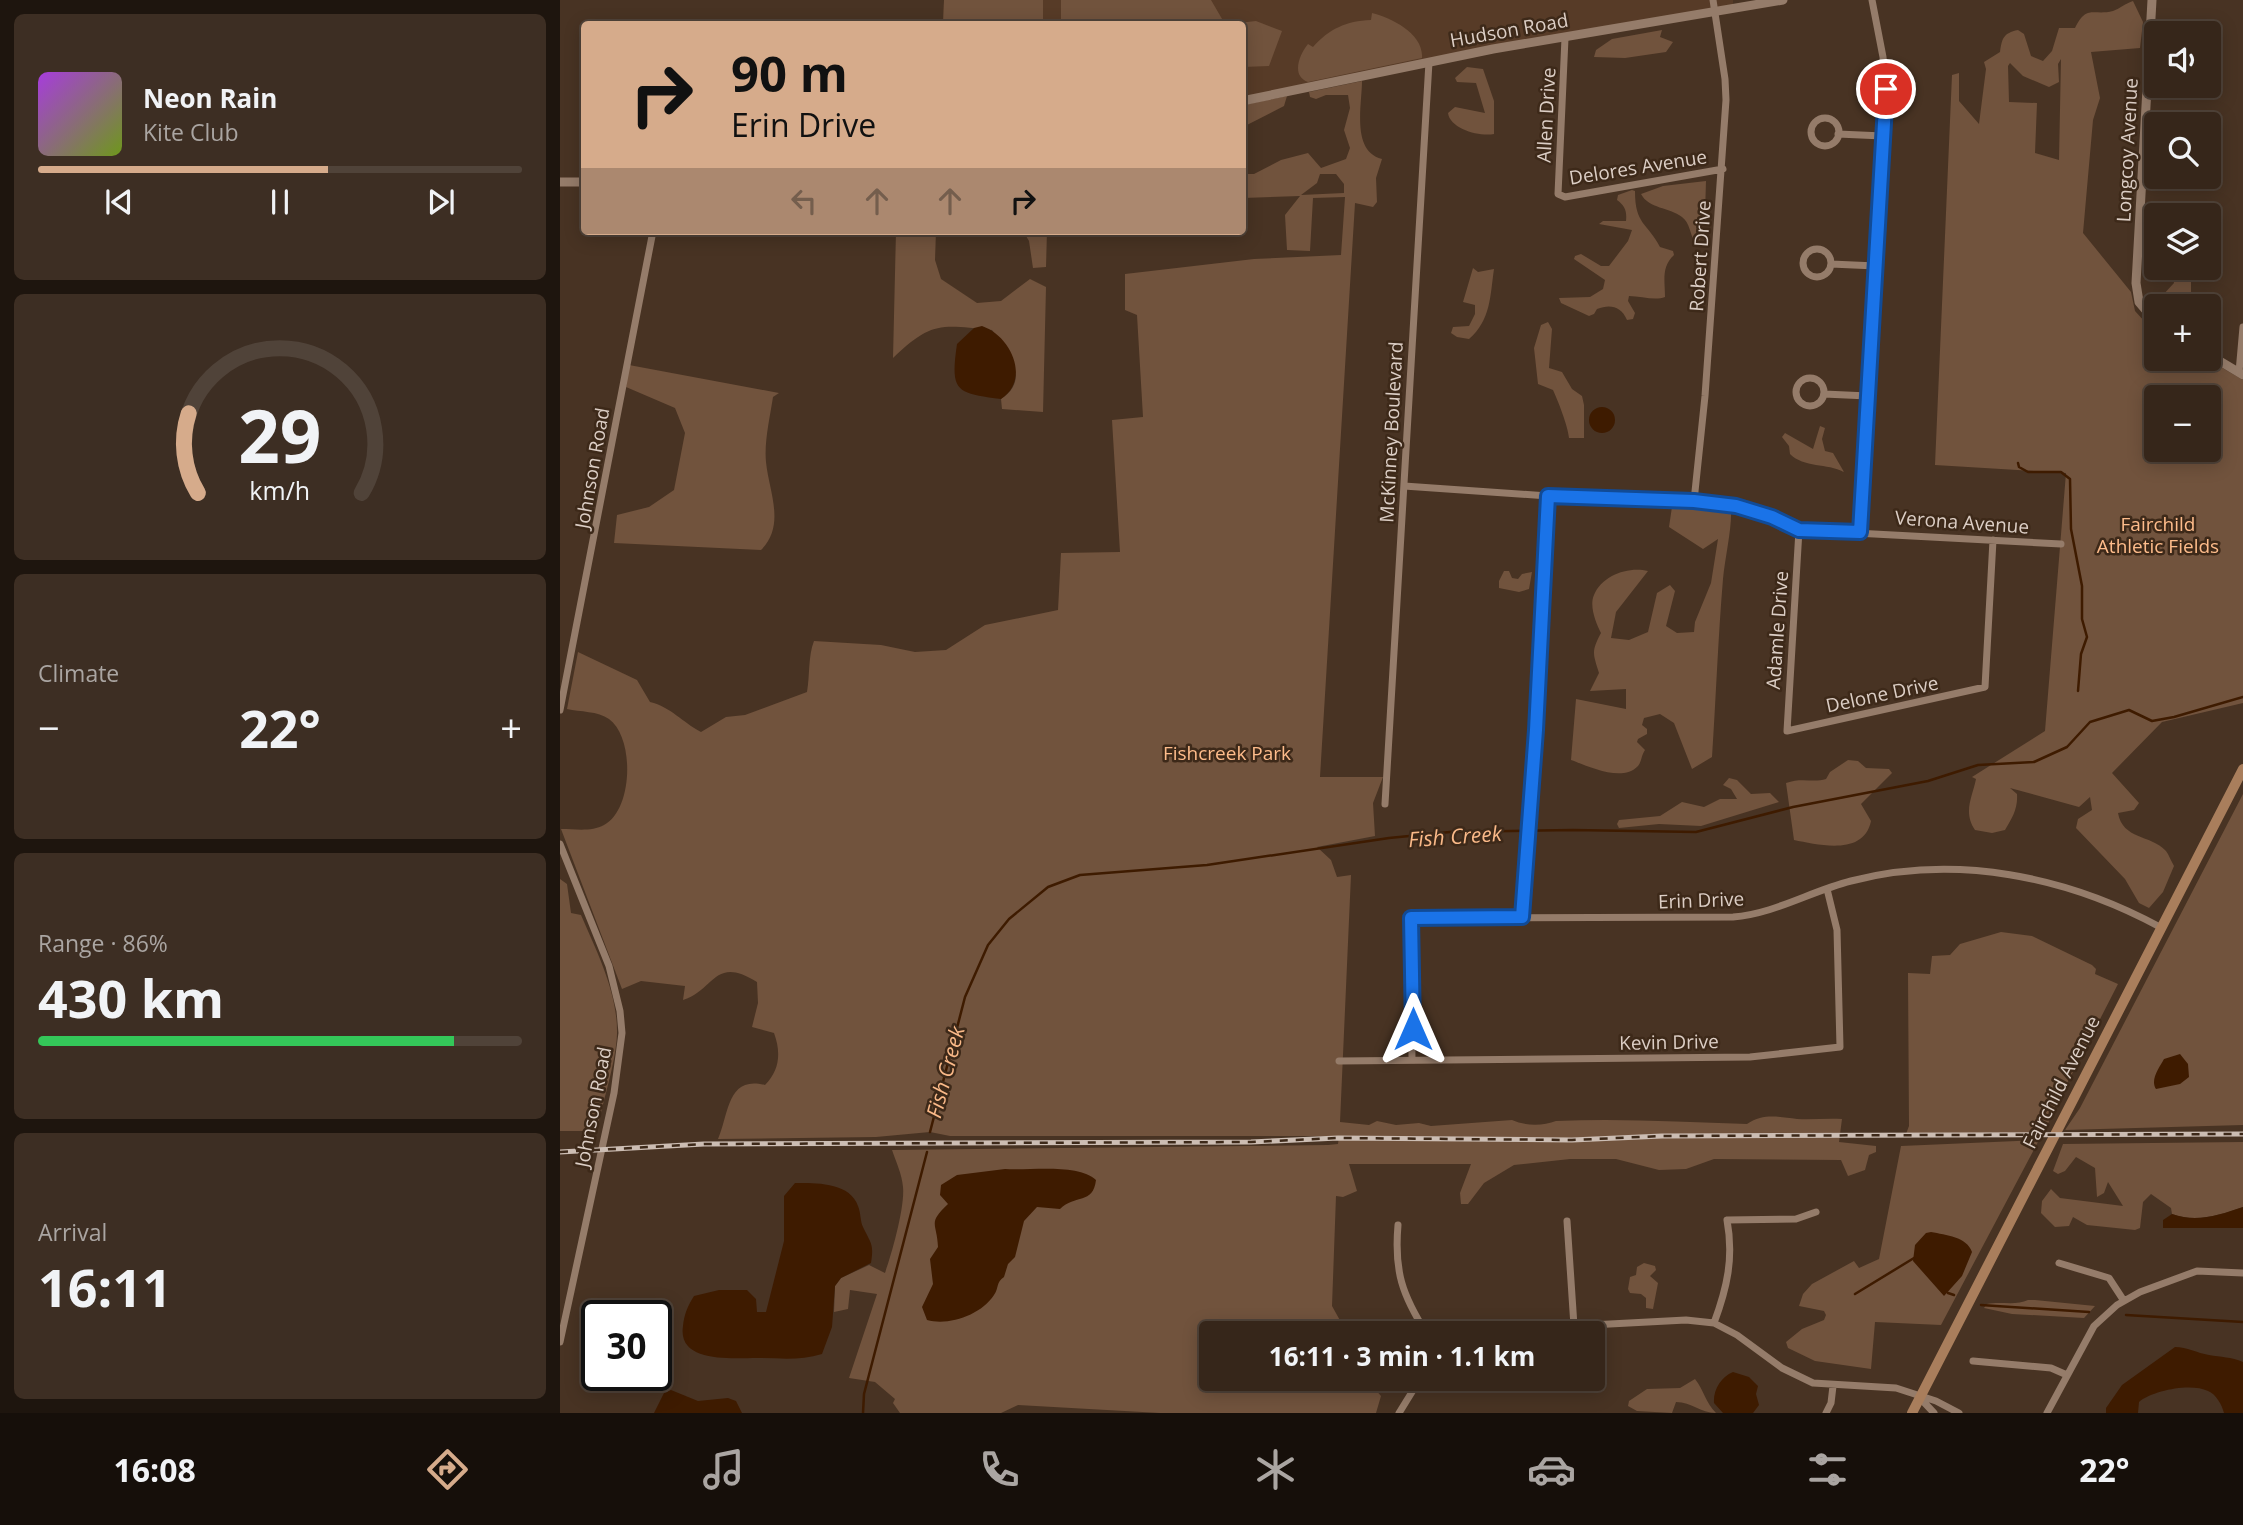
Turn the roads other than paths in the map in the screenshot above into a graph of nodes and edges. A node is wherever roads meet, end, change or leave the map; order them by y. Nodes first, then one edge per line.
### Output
1 (1713, 0) edge
2 (1783, 0) edge
3 (1872, 0) edge
4 (2152, 0) edge
5 (1715, 13) junction
6 (1565, 38) junction
7 (1429, 62) junction
8 (1246, 101) edge
9 (1838, 134) dead end
10 (1883, 136) junction
11 (1723, 169) junction
12 (560, 182) edge
13 (581, 182) edge
14 (1558, 194) joint
15 (652, 235) edge
16 (1831, 264) dead end
17 (1876, 266) junction
18 (2144, 308) edge
19 (2243, 327) edge
20 (2221, 361) edge
21 (2241, 373) edge
22 (1824, 394) dead end
23 (1868, 396) junction
24 (1404, 486) junction
25 (1548, 496) junction
26 (1694, 501) junction
27 (1799, 530) junction
28 (1860, 532) junction
29 (1993, 540) junction
30 (2061, 544) dead end
31 (560, 710) edge
32 (1787, 731) joint
33 (2243, 769) edge
34 (1385, 804) dead end
35 (560, 844) edge
36 (1827, 889) junction
37 (1522, 917) junction
38 (2160, 927) junction
39 (1339, 1060) dead end
40 (1412, 1060) junction
41 (1816, 1212) dead end
42 (1567, 1221) dead end
43 (1398, 1225) dead end
44 (2059, 1263) dead end
45 (2243, 1273) edge
46 (2124, 1301) junction
47 (1419, 1321) edge
48 (1574, 1321) edge
49 (1605, 1324) edge
50 (1714, 1324) junction
51 (560, 1342) edge
52 (1973, 1362) dead end
53 (2067, 1376) junction
54 (1833, 1386) junction
55 (1413, 1391) edge
56 (1919, 1397) junction
57 (1399, 1413) edge
58 (1826, 1413) edge
59 (1912, 1413) edge
60 (1934, 1413) edge
61 (1959, 1413) edge
62 (2047, 1413) edge

1 - 5 street, Robert Drive
2 - 5 street, Hudson Road
3 - 10 street
4 - 18 street, Longcoy Avenue
5 - 6 street, Hudson Road
5 - 11 street, Robert Drive
6 - 7 street, Hudson Road
6 - 14 street, Allen Drive
7 - 8 street, Hudson Road
7 - 24 street, McKinney Boulevard
9 - 10 street
10 - 17 street
11 - 14 street, Delores Avenue
11 - 26 street, Robert Drive
12 - 13 street
15 - 31 street, Johnson Road
16 - 17 street
17 - 23 street
19 - 21 street
20 - 21 street
22 - 23 street
23 - 28 street
24 - 25 street, Verona Avenue
24 - 34 street, McKinney Boulevard
25 - 26 street, Verona Avenue
25 - 37 street
26 - 27 street, Verona Avenue
27 - 28 street, Verona Avenue
27 - 32 street, Adamle Drive
28 - 29 street, Verona Avenue
29 - 30 street, Verona Avenue
29 - 32 street, Delone Drive
33 - 38 main road, Fairchild Avenue
35 - 51 street, Johnson Road
36 - 37 street, Erin Drive
36 - 38 street, Erin Drive
36 - 40 street, Kevin Drive
37 - 40 street, Erin Drive
38 - 56 main road, Fairchild Avenue
39 - 40 street, Kevin Drive
41 - 50 street
42 - 48 street
43 - 47 street
44 - 46 street
45 - 46 street
46 - 53 street
49 - 50 street
50 - 54 street
52 - 53 street
53 - 62 street
54 - 56 street
54 - 58 street
55 - 57 street
56 - 59 main road, Fairchild Avenue
56 - 60 street
56 - 61 street

